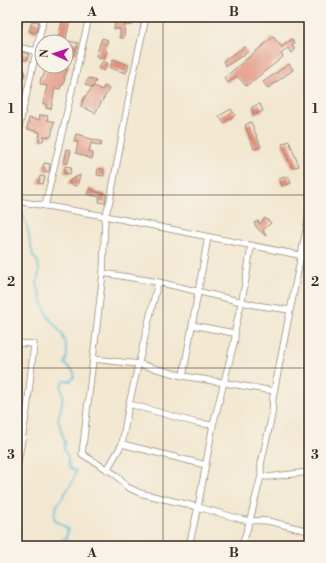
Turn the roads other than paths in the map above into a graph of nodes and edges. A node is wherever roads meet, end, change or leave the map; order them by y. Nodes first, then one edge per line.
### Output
1 (44, 17) edge
2 (88, 17) edge
3 (146, 17) edge
4 (40, 34) edge
5 (17, 47) edge
6 (34, 51) edge
7 (34, 60) edge
8 (17, 136) edge
9 (17, 201) edge
10 (45, 206) junction
11 (309, 215) edge
12 (105, 216) junction
13 (208, 237) junction
14 (251, 246) junction
15 (300, 255) junction
16 (309, 257) edge
17 (103, 273) junction
18 (158, 282) junction
19 (198, 292) junction
20 (242, 302) junction
21 (290, 310) junction
22 (192, 325) junction
23 (234, 333) junction
24 (17, 343) edge
25 (93, 359) junction
26 (139, 364) junction
27 (183, 376) junction
28 (224, 383) junction
29 (274, 391) junction
30 (129, 404) junction
31 (213, 425) junction
32 (122, 444) junction
33 (206, 465) junction
34 (17, 468) edge
35 (107, 470) junction
36 (309, 472) edge
37 (260, 476) junction
38 (198, 507) junction
39 (250, 520) junction
40 (309, 531) edge
41 (189, 546) edge
42 (242, 546) edge

1 - 4 street
2 - 10 street
3 - 12 street
5 - 6 street
7 - 8 street
9 - 10 street
10 - 12 street
11 - 15 street
12 - 13 street
12 - 17 street
13 - 14 street
13 - 19 street
14 - 15 street
14 - 20 street
15 - 16 street
15 - 21 street
17 - 18 street
17 - 25 street
18 - 19 street
18 - 26 street
19 - 20 street
19 - 22 street
20 - 21 street
20 - 23 street
21 - 29 street
22 - 23 street
22 - 27 street
23 - 28 street
24 - 34 street
25 - 26 street
25 - 35 street
26 - 27 street
26 - 30 street
27 - 28 street
28 - 29 street
28 - 31 street
29 - 37 street
30 - 31 street
30 - 32 street
31 - 33 street
32 - 33 street
32 - 35 street
33 - 38 street
35 - 38 street
36 - 37 street
37 - 39 street
38 - 39 street
38 - 41 street
39 - 40 street
39 - 42 street

